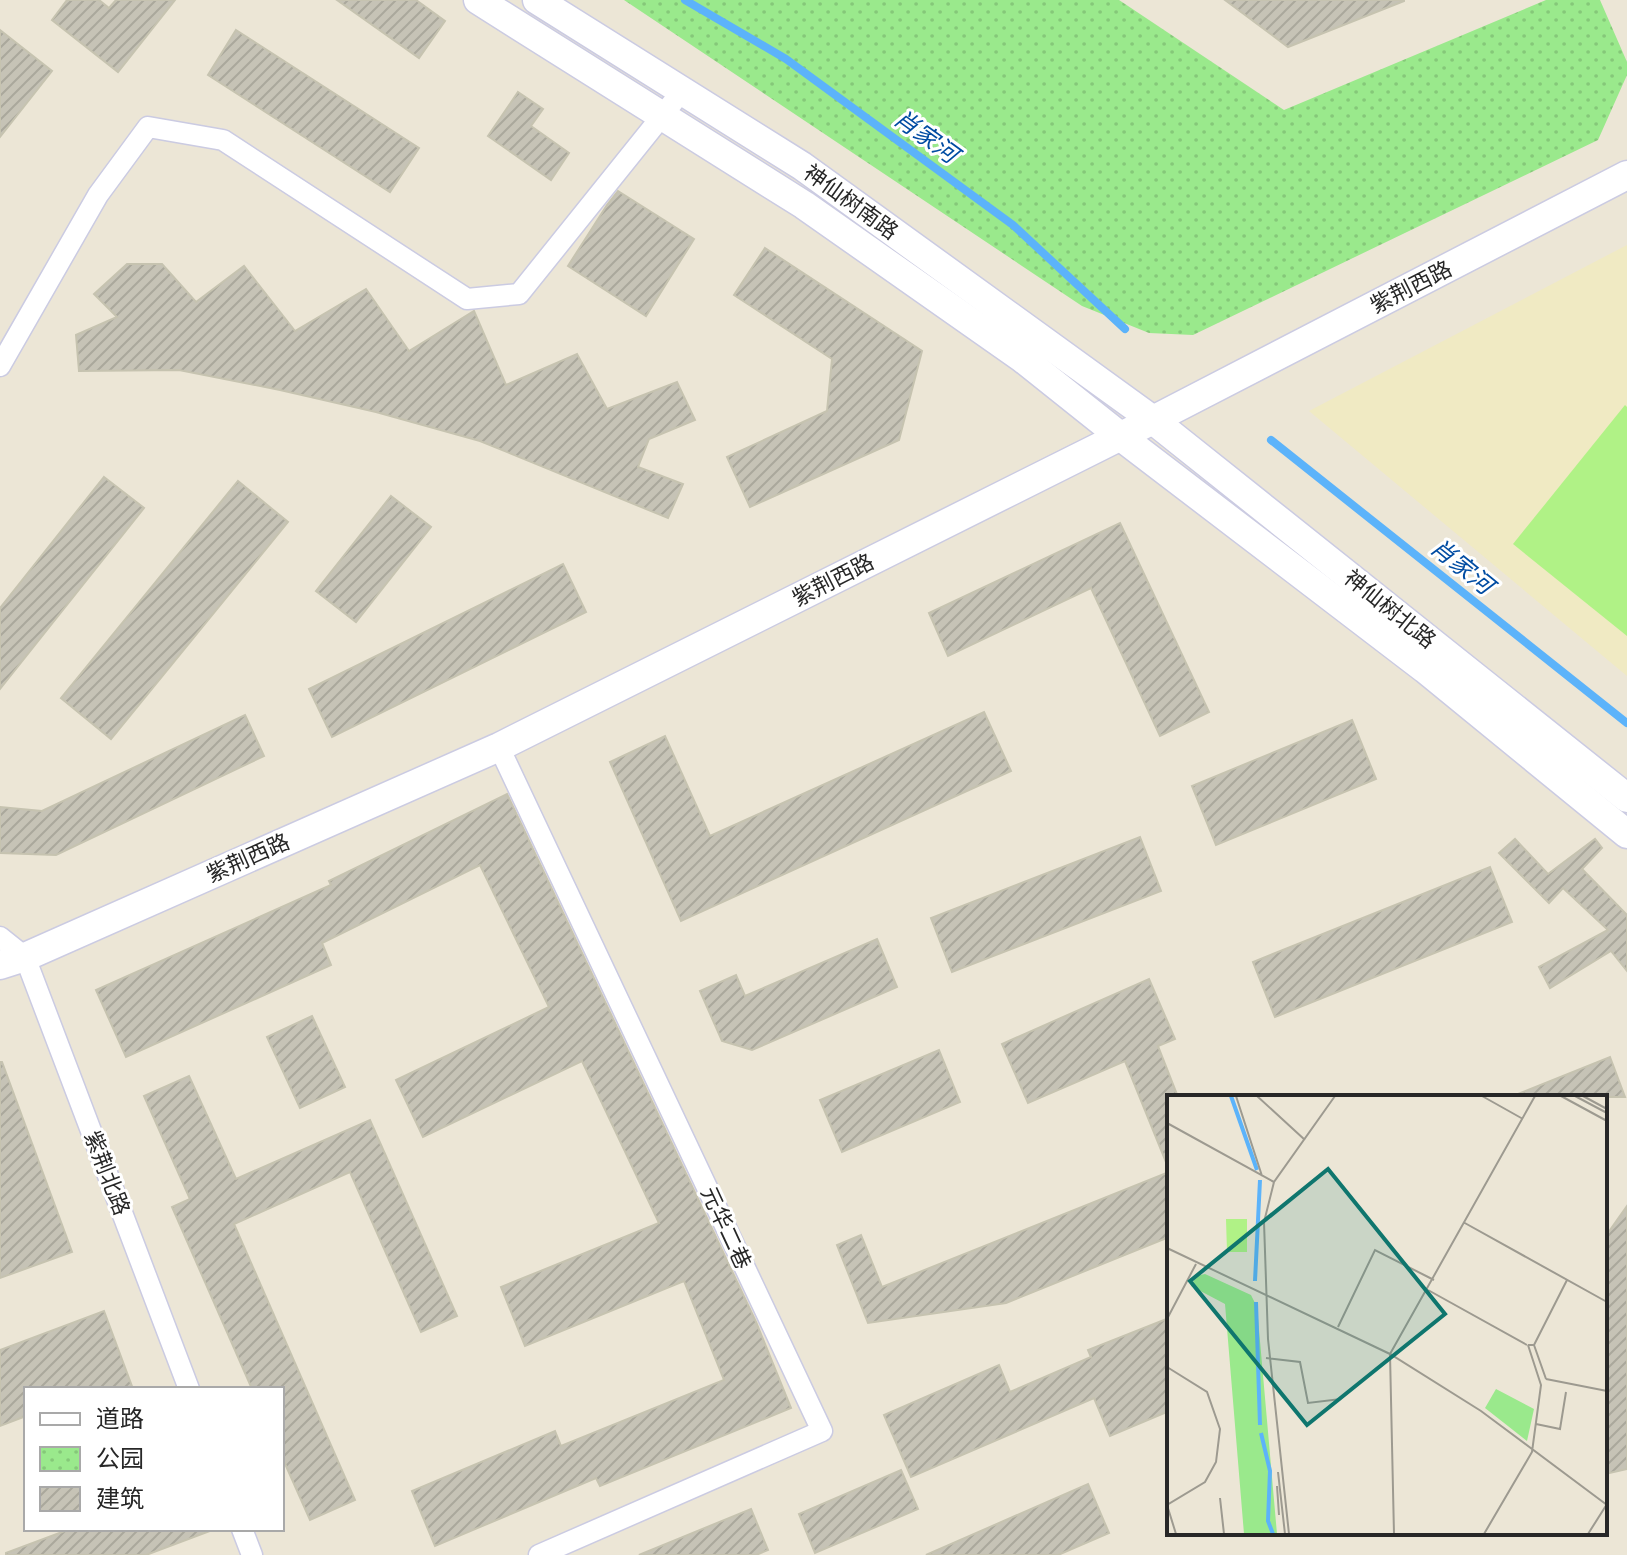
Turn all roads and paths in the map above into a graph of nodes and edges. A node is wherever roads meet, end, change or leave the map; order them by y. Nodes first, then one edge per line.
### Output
1 (478, 0) edge
2 (537, 0) edge
3 (682, 91) junction
4 (661, 116) junction
5 (1627, 175) edge
6 (0, 366) edge
7 (1153, 420) junction
8 (1120, 436) junction
9 (499, 747) junction
10 (1627, 798) edge
11 (1627, 834) edge
12 (0, 937) edge
13 (12, 961) edge
14 (188, 1387) edge
15 (243, 1531) edge
16 (252, 1555) edge
17 (539, 1555) edge

1 - 4 main road
2 - 3 main road, 神仙树南路
3 - 4 street
3 - 7 main road, 神仙树南路
4 - 6 street
4 - 8 main road
5 - 7 main road, 紫荆西路
7 - 8 main road, 紫荆西路
7 - 10 main road, 神仙树北路
8 - 9 main road, 紫荆西路
8 - 11 main road
9 - 13 main road, 紫荆西路
9 - 17 street, 元华二巷
12 - 13 street
13 - 14 street, 紫荆北路
15 - 16 street

